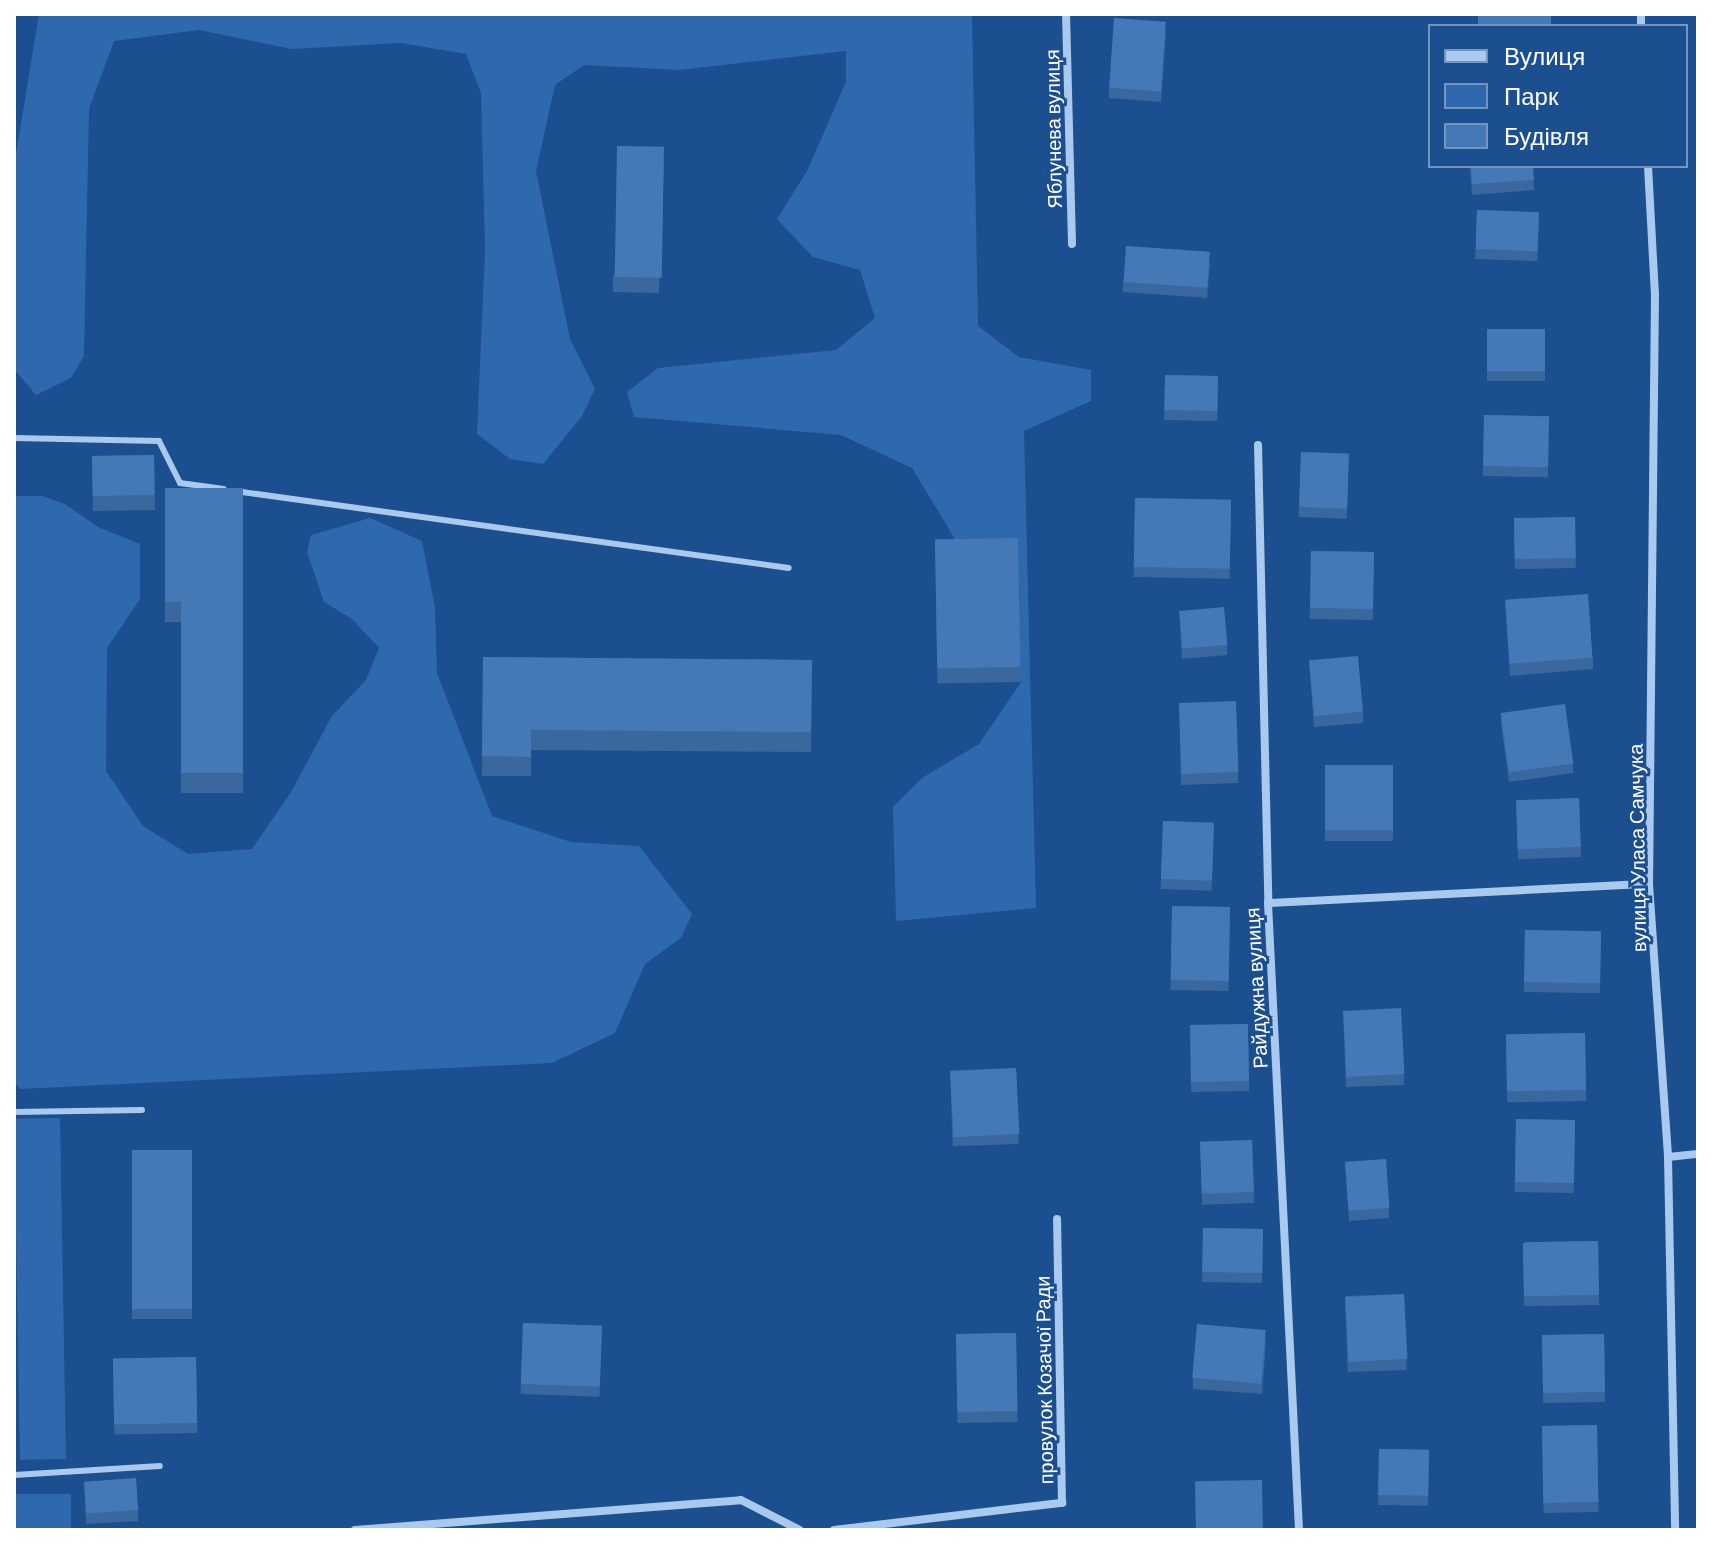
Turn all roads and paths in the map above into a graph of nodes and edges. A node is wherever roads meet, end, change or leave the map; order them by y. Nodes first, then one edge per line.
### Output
1 (1066, 14) edge
2 (1648, 168) edge
3 (1072, 244) dead end
4 (14, 438) edge
5 (1258, 445) dead end
6 (789, 568) dead end
7 (1649, 884) junction
8 (1268, 903) junction
9 (142, 1110) dead end
10 (14, 1112) edge
11 (1698, 1154) edge
12 (1668, 1157) junction
13 (1057, 1219) dead end
14 (160, 1466) dead end
15 (14, 1475) edge
16 (355, 1530) edge
17 (800, 1530) edge
18 (834, 1530) edge
19 (1299, 1530) edge
20 (1675, 1530) edge

1 - 3 street, Яблунева вулиця
2 - 7 street, вулиця Уласа Самчука
4 - 6 lane
5 - 8 street, Райдужна вулиця
7 - 8 street
7 - 12 street, вулиця Уласа Самчука
8 - 19 street, Райдужна вулиця
9 - 10 lane
11 - 12 street
12 - 20 street, вулиця Уласа Самчука
13 - 18 street, провулок Козачої Ради
14 - 15 lane
16 - 17 street

